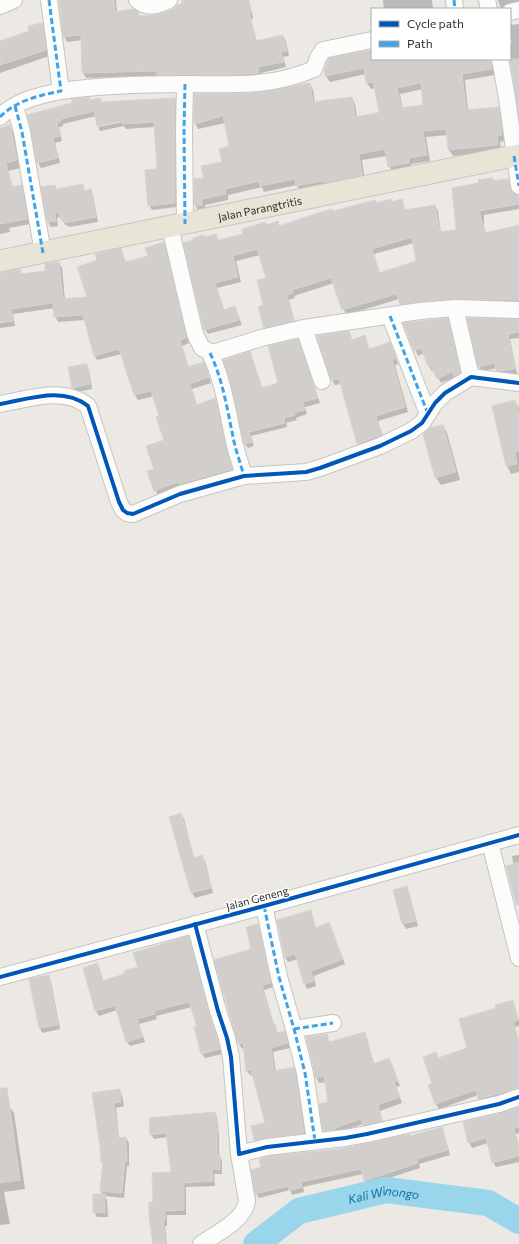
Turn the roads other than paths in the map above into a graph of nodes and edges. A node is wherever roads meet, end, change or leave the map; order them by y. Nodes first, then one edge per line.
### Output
1 (14, 0) edge
2 (49, 0) edge
3 (137, 0) edge
4 (169, 0) edge
5 (0, 6) edge
6 (371, 40) edge
7 (500, 60) edge
8 (185, 84) junction
9 (62, 91) junction
10 (15, 106) junction
11 (0, 117) edge
12 (516, 156) edge
13 (519, 186) edge
14 (178, 226) junction
15 (43, 253) junction
16 (0, 261) edge
17 (455, 308) junction
18 (519, 310) edge
19 (390, 316) junction
20 (304, 328) junction
21 (210, 353) junction
22 (471, 377) junction
23 (322, 381) dead end
24 (519, 383) edge
25 (0, 404) edge
26 (428, 414) junction
27 (244, 476) junction
28 (519, 835) edge
29 (490, 843) junction
30 (264, 906) junction
31 (195, 924) junction
32 (519, 958) edge
33 (0, 977) edge
34 (333, 1023) dead end
35 (294, 1029) junction
36 (519, 1097) edge
37 (315, 1141) junction
38 (239, 1154) junction
39 (201, 1244) edge

1 - 5 street
2 - 9 street
3 - 4 street
6 - 8 street
7 - 12 street
8 - 9 street
8 - 14 street
9 - 10 street
10 - 11 street
10 - 15 street
12 - 13 street
12 - 14 main road, Jalan Parangtritis
14 - 15 main road, Jalan Parangtritis
14 - 21 street
15 - 16 main road, Jalan Parangtritis
17 - 18 street
17 - 19 street
17 - 22 street
19 - 20 street
19 - 26 street
20 - 21 street
20 - 23 street
21 - 27 street
22 - 24 street
22 - 26 street
25 - 27 street
26 - 27 street
28 - 29 street, Jalan Geneng
29 - 30 street, Jalan Geneng
29 - 32 street
30 - 31 street, Jalan Geneng
30 - 35 street
31 - 33 street, Jalan Geneng
31 - 38 street
34 - 35 street
35 - 37 street
36 - 37 street
37 - 38 street
38 - 39 street

